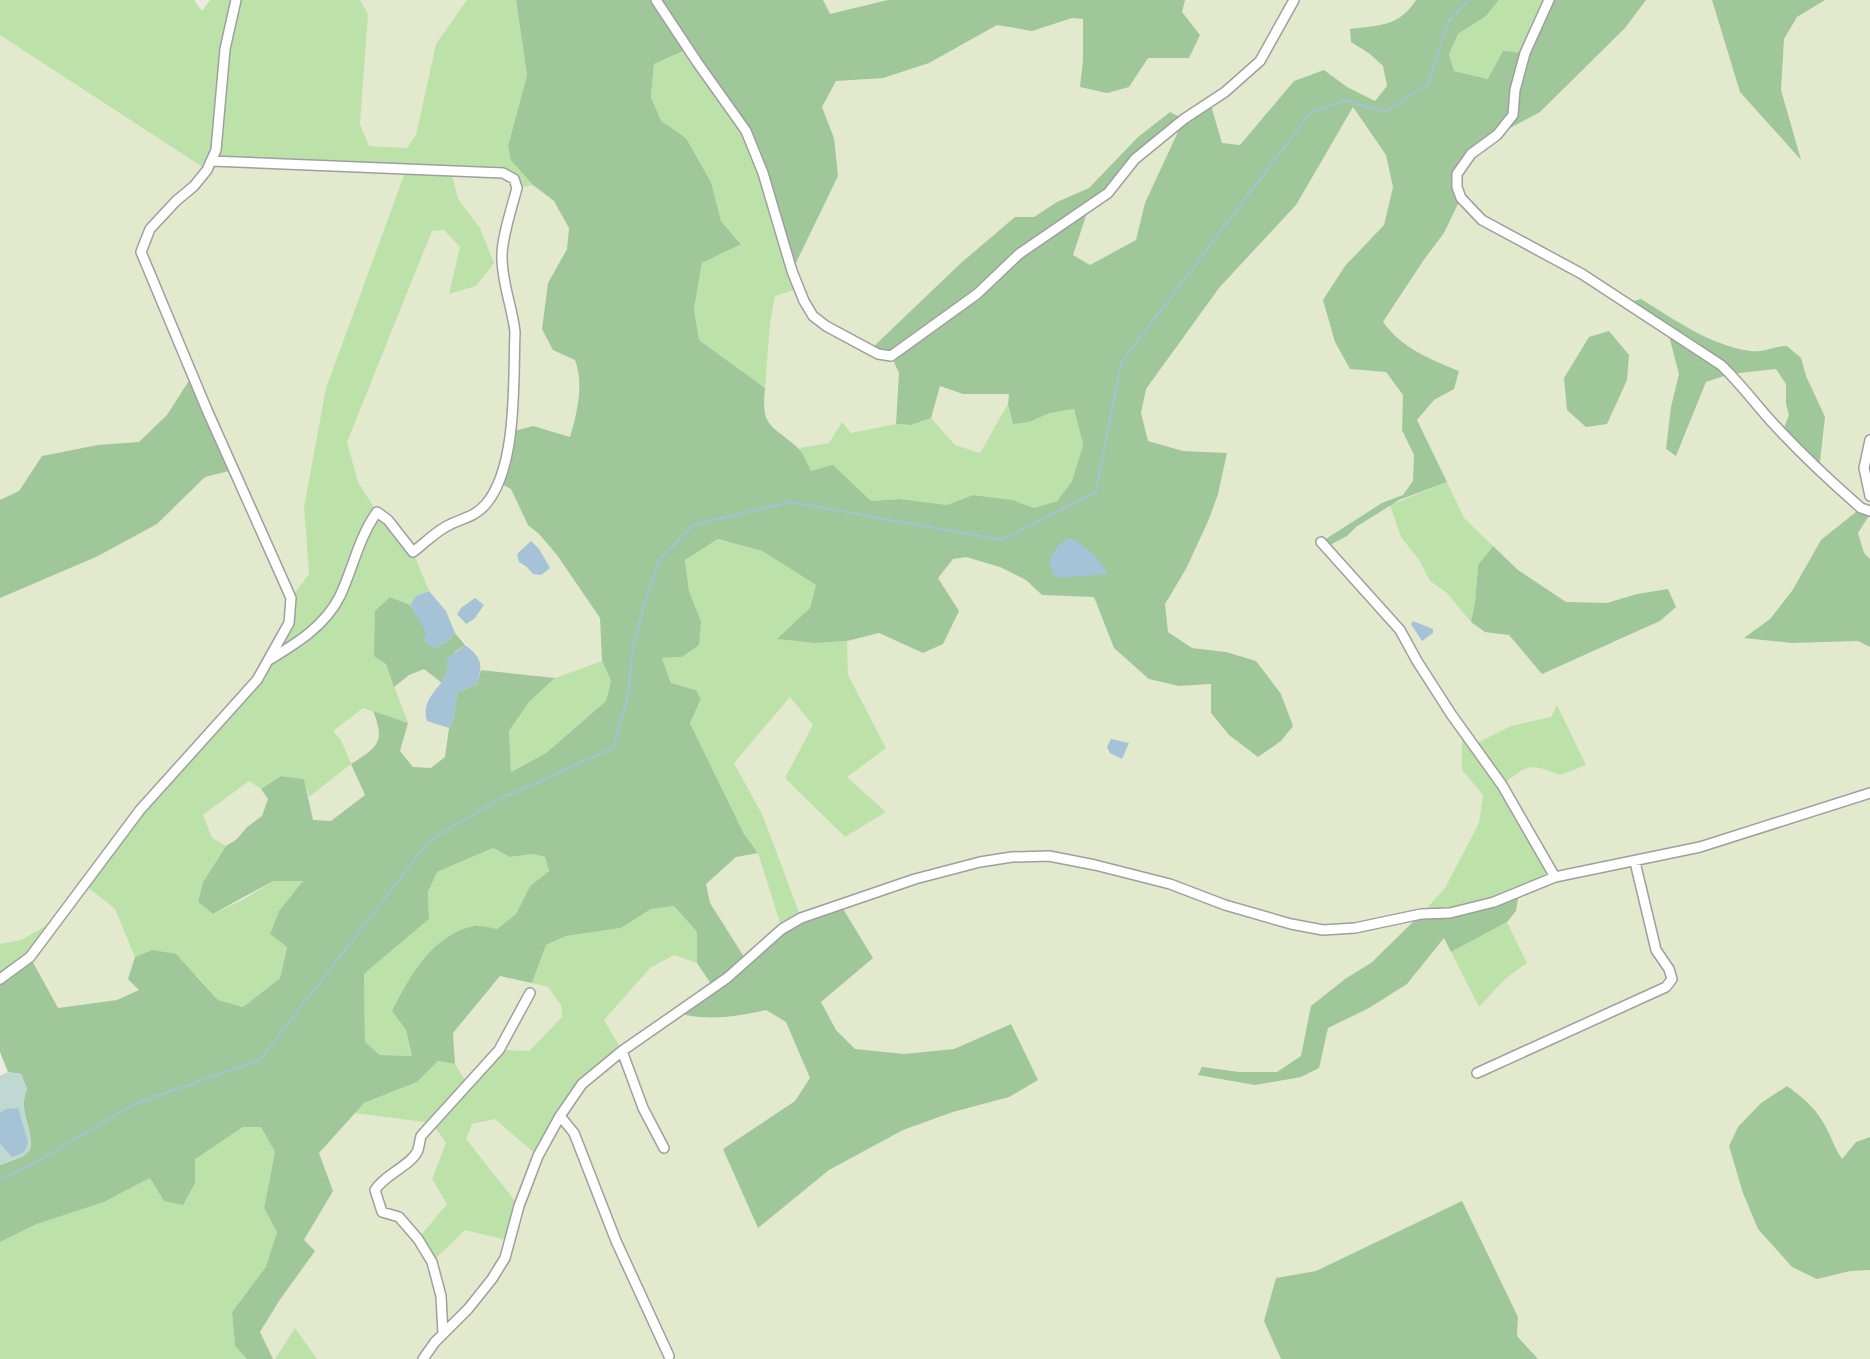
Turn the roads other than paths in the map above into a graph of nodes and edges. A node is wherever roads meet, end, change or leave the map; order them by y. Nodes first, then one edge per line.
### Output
1 (236, 0) edge
2 (656, 0) edge
3 (1294, 0) edge
4 (1549, 0) edge
5 (211, 161) junction
6 (1870, 440) edge
7 (1870, 496) edge
8 (1870, 511) edge
9 (1321, 542) dead end
10 (267, 661) junction
11 (1870, 793) edge
12 (1635, 862) junction
13 (1556, 877) junction
14 (0, 979) edge
15 (530, 993) dead end
16 (622, 1051) junction
17 (1477, 1073) dead end
18 (560, 1116) junction
19 (664, 1148) dead end
20 (443, 1334) junction
21 (669, 1356) dead end
22 (423, 1359) edge

1 - 5 street
2 - 3 street
4 - 8 street
5 - 10 street
5 - 10 street
6 - 7 street
9 - 13 street
10 - 14 street
11 - 12 street
12 - 13 street
12 - 17 street
13 - 16 street
15 - 20 street
16 - 18 street
16 - 19 street
18 - 20 street
18 - 21 street
20 - 22 street

